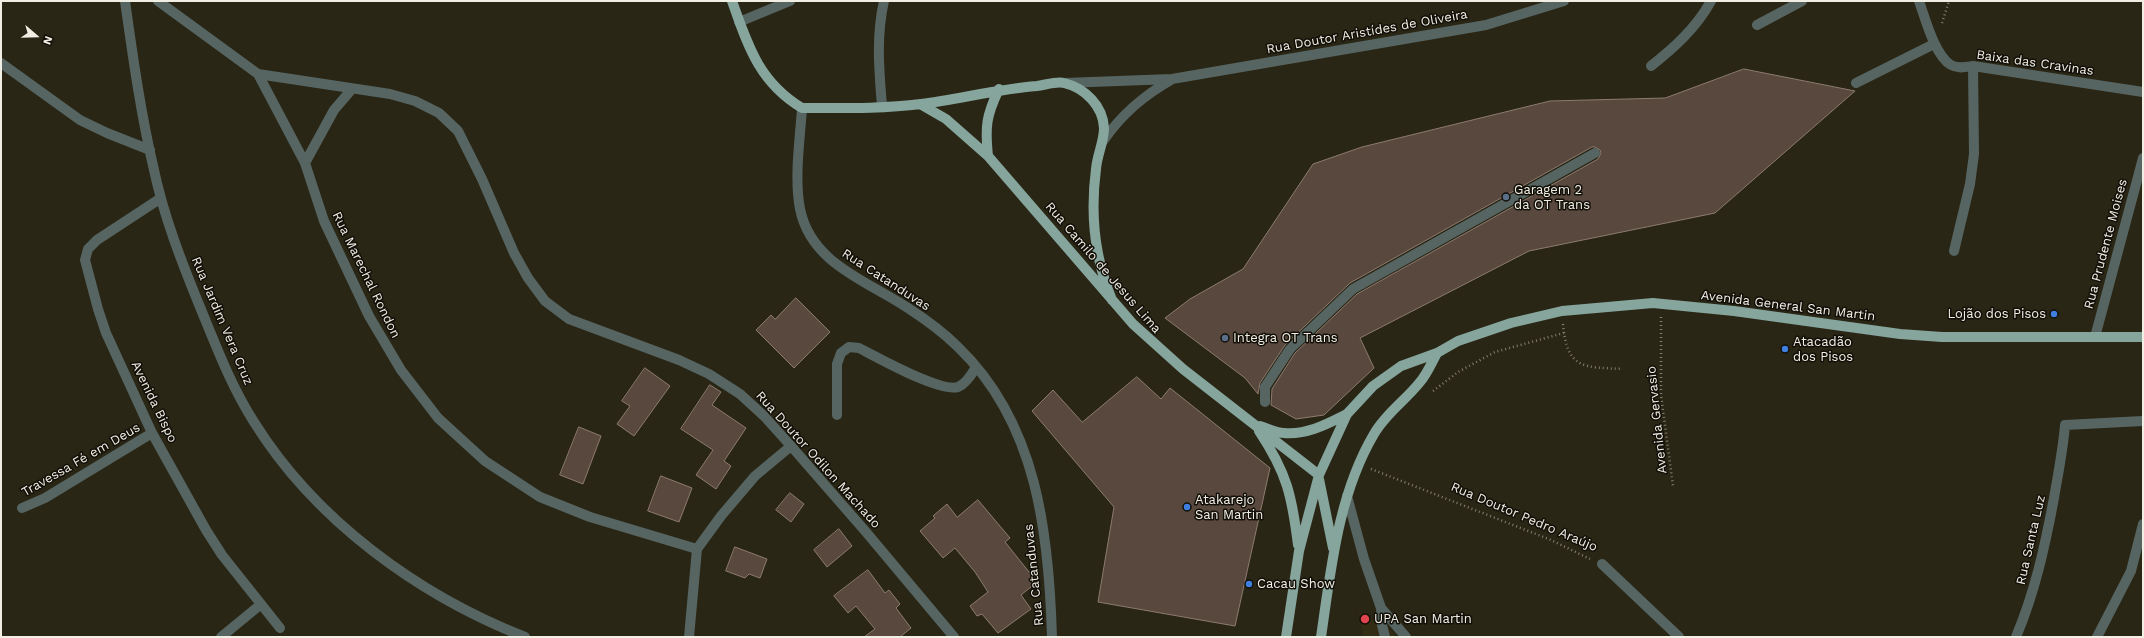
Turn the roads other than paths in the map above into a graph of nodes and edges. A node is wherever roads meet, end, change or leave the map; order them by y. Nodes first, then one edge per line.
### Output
1 (125, 1) edge
2 (158, 1) edge
3 (732, 1) edge
4 (790, 1) edge
5 (884, 1) edge
6 (1537, 1) edge
7 (1564, 1) edge
8 (1711, 1) edge
9 (1802, 1) edge
10 (1919, 1) edge
11 (1531, 12) junction
12 (739, 22) junction
13 (1757, 25) dead end
14 (1934, 44) junction
15 (1, 64) edge
16 (1651, 66) dead end
17 (1973, 66) junction
18 (258, 74) junction
19 (1172, 79) junction
20 (1064, 83) junction
21 (1856, 83) dead end
22 (352, 89) junction
23 (999, 89) junction
24 (2143, 92) edge
25 (920, 104) junction
26 (882, 106) junction
27 (802, 108) junction
28 (1103, 141) junction
29 (150, 150) junction
30 (1595, 153) dead end
31 (988, 156) junction
32 (2143, 158) edge
33 (305, 163) junction
34 (161, 198) junction
35 (1954, 251) dead end
36 (1112, 300) junction
37 (2095, 337) junction
38 (2143, 337) edge
39 (1437, 353) junction
40 (976, 367) junction
41 (1265, 402) dead end
42 (1347, 414) junction
43 (837, 415) dead end
44 (2143, 421) edge
45 (1253, 423) junction
46 (152, 433) junction
47 (791, 446) junction
48 (1319, 475) junction
49 (1347, 496) junction
50 (22, 508) dead end
51 (2143, 524) edge
52 (697, 549) junction
53 (1299, 551) junction
54 (1334, 552) junction
55 (1602, 564) road end
56 (260, 605) junction
57 (1381, 608) junction
58 (280, 628) dead end
59 (221, 637) edge
60 (525, 637) edge
61 (689, 637) edge
62 (954, 637) edge
63 (1052, 637) edge
64 (1286, 637) edge
65 (1321, 637) edge
66 (1386, 637) edge
67 (1406, 637) edge
68 (1679, 637) edge
69 (2016, 637) edge
70 (2097, 637) edge

1 - 29 street, Rua Jardim Vera Cruz
2 - 18 street, Rua Doutor Odilon Machado
3 - 12 main road
4 - 12 street
5 - 26 street
6 - 11 street
7 - 11 street, Rua Doutor Aristídes de Oliveira
8 - 16 street
9 - 13 street
10 - 14 street, Baixa das Cravinas
11 - 19 street, Rua Doutor Aristídes de Oliveira
12 - 27 main road
14 - 17 street, Baixa das Cravinas
14 - 21 street
15 - 29 street
17 - 24 street, Baixa das Cravinas
17 - 35 street
18 - 22 street, Rua Doutor Odilon Machado
18 - 33 street, Rua Marechal Rondon
19 - 20 street, Rua Doutor Aristídes de Oliveira
19 - 28 street, Rua Doutor Aristídes de Oliveira
20 - 23 main road, Rua Doutor Aristídes de Oliveira
20 - 28 main road
22 - 33 street
22 - 47 street, Rua Doutor Odilon Machado
23 - 25 main road, Rua Doutor Aristídes de Oliveira
23 - 31 main road
25 - 26 main road, Rua Doutor Aristídes de Oliveira
25 - 31 main road
26 - 27 main road, Rua Doutor Aristídes de Oliveira
27 - 40 street, Rua Catanduvas
28 - 36 main road
29 - 34 street, Rua Jardim Vera Cruz
30 - 41 street
31 - 36 main road, Rua Camilo de Jesus Lima
32 - 37 street, Rua Prudente Moises
33 - 52 street, Rua Marechal Rondon
34 - 46 street, Avenida Bispo
34 - 60 street, Rua Jardim Vera Cruz
36 - 45 main road, Rua Camilo de Jesus Lima
37 - 38 main road, Avenida General San Martin
37 - 39 main road, Avenida General San Martin
39 - 42 main road, Avenida General San Martin
39 - 49 main road
40 - 43 street
40 - 63 street, Rua Catanduvas
42 - 45 main road
42 - 48 main road, Avenida General San Martin
44 - 69 street, Rua Santa Luz
45 - 48 main road, Rua Camilo de Jesus Lima
45 - 53 main road
46 - 50 street, Travessa Fé em Deus
46 - 56 street, Avenida Bispo
47 - 52 street
47 - 62 street, Rua Doutor Odilon Machado
48 - 53 main road, Avenida General San Martin
48 - 54 main road
49 - 54 main road
49 - 57 street
51 - 70 street
52 - 61 street
53 - 64 main road, Avenida General San Martin
54 - 65 main road
55 - 68 street, Rua Doutor Pedro Araújo
56 - 58 street, Avenida Bispo
56 - 59 street
57 - 66 street
57 - 67 street

